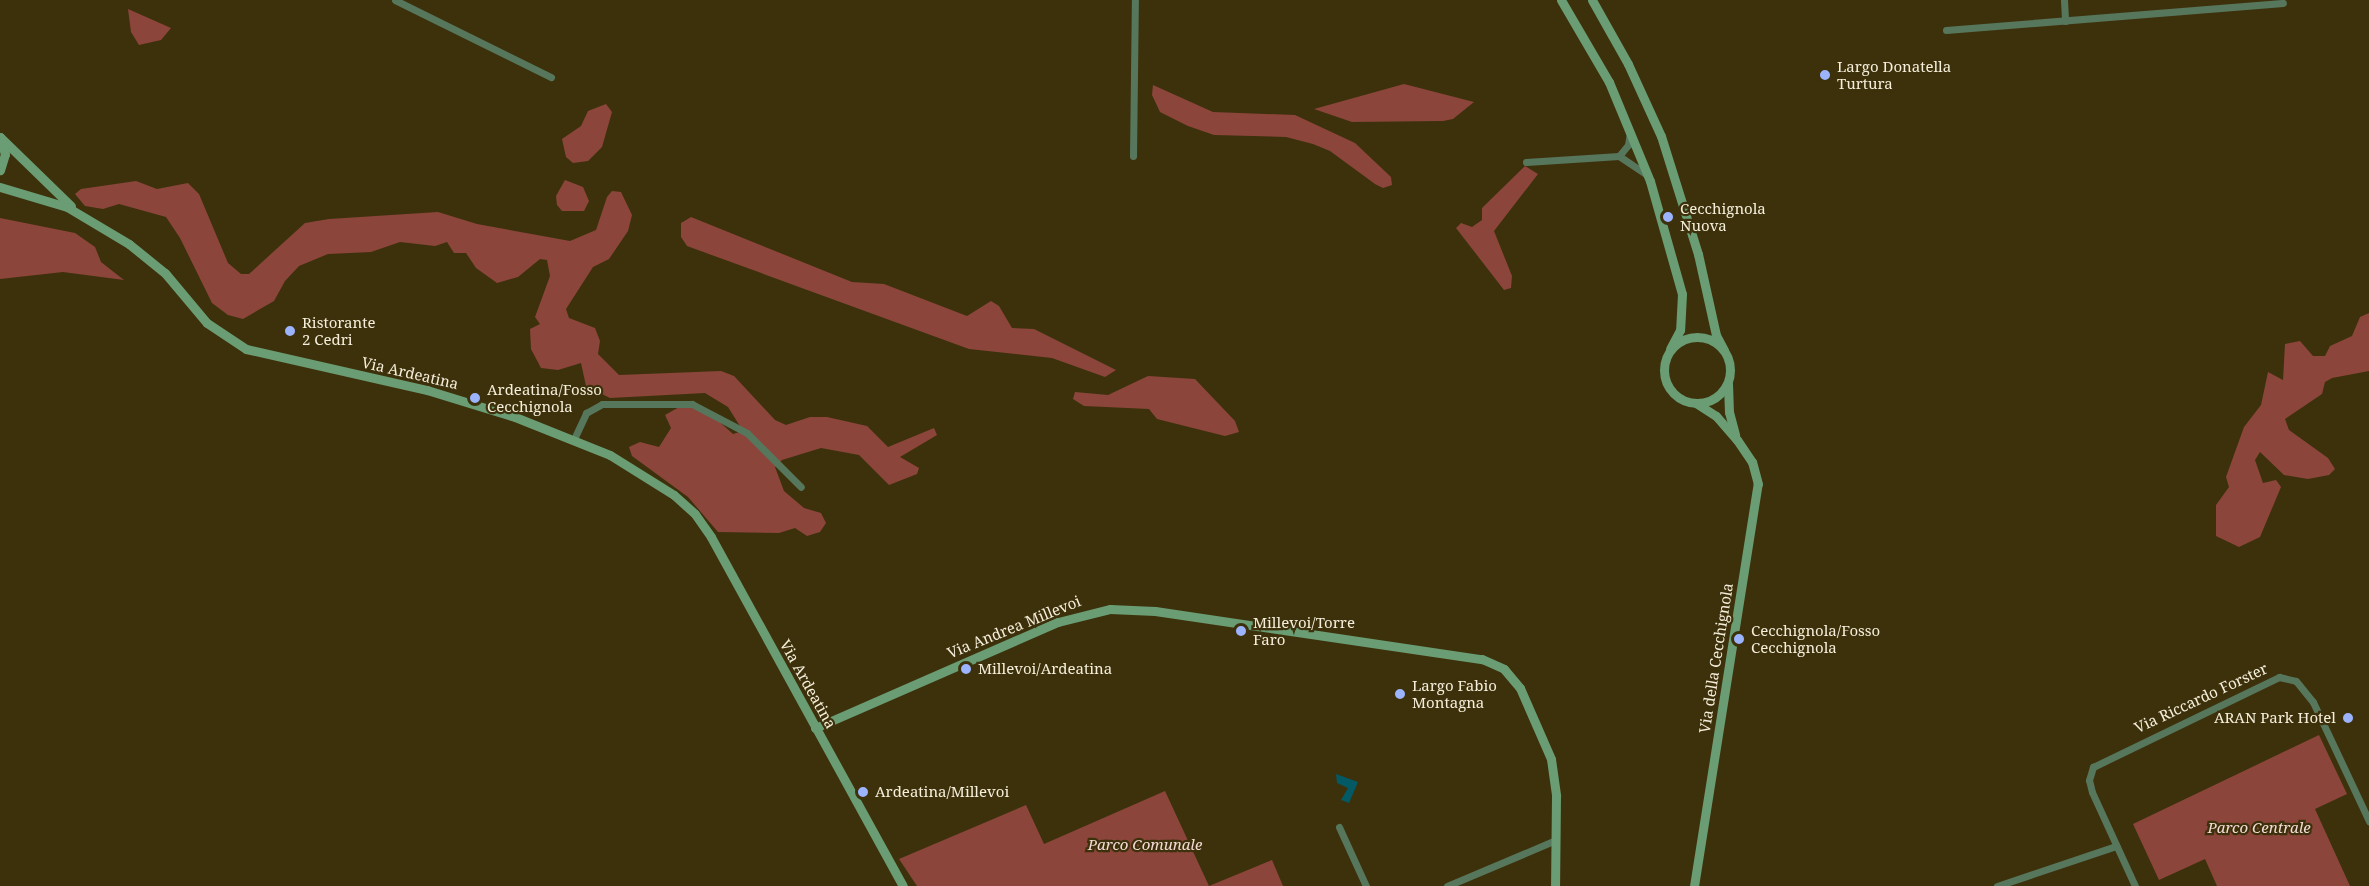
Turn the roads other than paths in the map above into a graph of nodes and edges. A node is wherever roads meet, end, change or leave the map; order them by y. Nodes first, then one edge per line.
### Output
1 (395, 0) edge
2 (1135, 0) edge
3 (1561, 0) edge
4 (1592, 0) edge
5 (2064, 0) edge
6 (2283, 3) dead end
7 (2066, 21) junction
8 (1946, 30) dead end
9 (551, 77) dead end
10 (1629, 127) junction
11 (0, 137) edge
12 (1133, 156) dead end
13 (1619, 156) junction
14 (1526, 162) dead end
15 (0, 170) edge
16 (1648, 176) junction
17 (0, 187) edge
18 (78, 212) junction
19 (1670, 349) junction
20 (1724, 350) junction
21 (1728, 383) junction
22 (1696, 404) junction
23 (574, 439) junction
24 (1737, 440) junction
25 (801, 487) dead end
26 (815, 728) junction
27 (2369, 821) edge
28 (1339, 827) dead end
29 (1557, 840) junction
30 (2116, 846) junction
31 (903, 886) edge
32 (1366, 886) edge
33 (1447, 886) edge
34 (1555, 886) edge
35 (1694, 886) edge
36 (1997, 886) edge
37 (2135, 886) edge

1 - 9 street
2 - 12 street
3 - 10 street
4 - 20 street
5 - 7 street
6 - 7 street
7 - 8 street
10 - 13 street
10 - 16 street
11 - 15 street
11 - 18 street, Via Ardeatina
13 - 14 street
13 - 16 street
16 - 19 street
17 - 18 street, Via Ardeatina
18 - 23 street, Via Ardeatina
19 - 20 street
19 - 22 street
20 - 21 street
21 - 22 street
21 - 24 street, Via della Cecchignola
22 - 24 street, Via della Cecchignola
23 - 25 street
23 - 26 street, Via Ardeatina
24 - 35 street, Via della Cecchignola
26 - 29 street, Via Andrea Millevoi
26 - 31 street, Via Ardeatina
27 - 30 street, Via Riccardo Forster
28 - 32 street
29 - 33 street
29 - 34 street, Via Andrea Millevoi
30 - 36 street
30 - 37 street, Via Riccardo Forster

